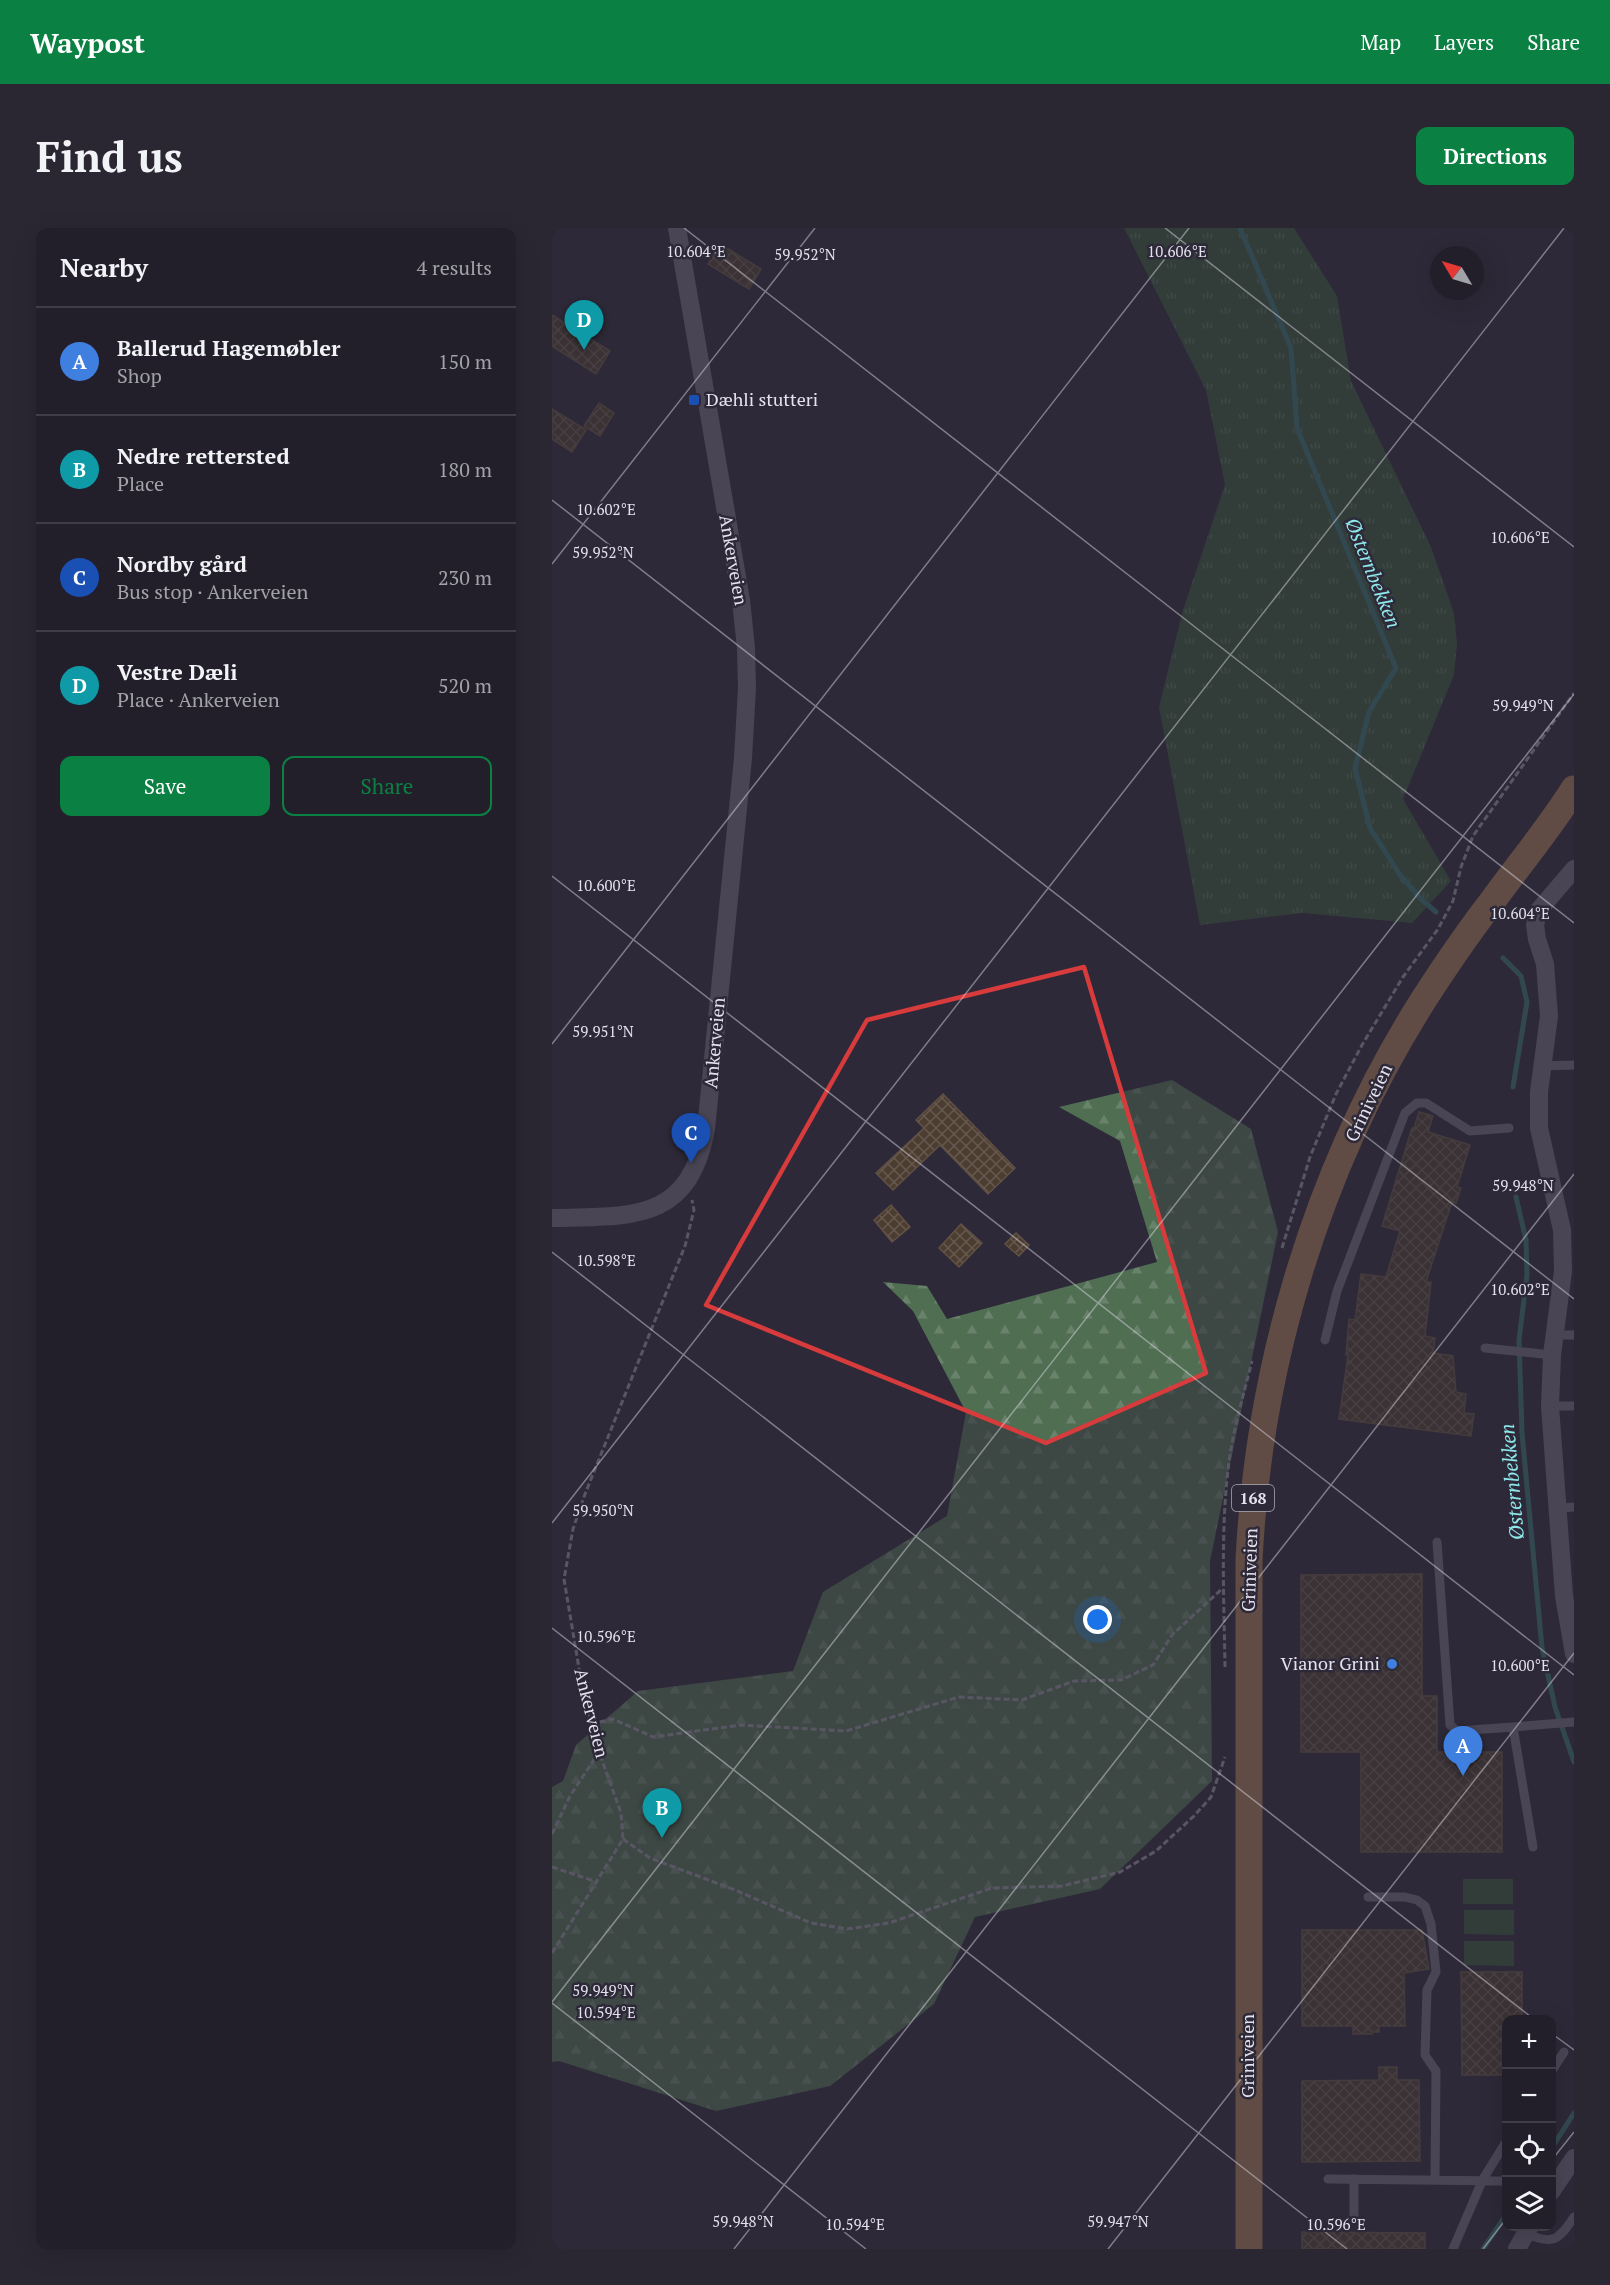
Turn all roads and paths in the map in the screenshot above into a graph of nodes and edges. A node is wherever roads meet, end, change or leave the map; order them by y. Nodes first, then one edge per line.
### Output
1 (677, 228) edge
2 (1574, 789) edge
3 (1574, 801) edge
4 (1553, 822) junction
5 (1574, 869) edge
6 (1574, 1065) edge
7 (1543, 1066) junction
8 (1509, 1128) dead end
9 (686, 1185) junction
10 (552, 1218) edge
11 (1555, 1335) junction
12 (1574, 1335) edge
13 (1325, 1340) dead end
14 (1485, 1348) dead end
15 (1552, 1355) junction
16 (1550, 1406) junction
17 (1574, 1406) edge
18 (1566, 1507) edge
19 (1437, 1542) dead end
20 (1224, 1587) dead end
21 (1574, 1654) edge
22 (1573, 1723) edge
23 (591, 1724) junction
24 (1513, 1727) junction
25 (599, 1752) junction
26 (1211, 1797) dead end
27 (552, 1834) edge
28 (623, 1839) junction
29 (1533, 1847) dead end
30 (552, 1867) edge
31 (597, 1882) junction
32 (1368, 1897) dead end
33 (552, 1953) edge
34 (1564, 2052) dead end
35 (1553, 2069) edge
36 (1502, 2148) edge
37 (1574, 2158) edge
38 (1328, 2179) dead end
39 (1354, 2179) junction
40 (1435, 2179) junction
41 (1483, 2179) junction
42 (1502, 2181) edge
43 (1556, 2185) edge
44 (1574, 2217) edge
45 (1354, 2220) dead end
46 (1524, 2236) edge
47 (1249, 2249) edge
48 (1453, 2249) edge

1 - 9 street, Ankerveien
2 - 4 main road, Griniveien / 168
3 - 4 main road, Griniveien / 168
4 - 47 main road, Griniveien / 168
5 - 7 street
6 - 7 lane
7 - 11 street
8 - 13 lane
9 - 10 street
9 - 23 path, Ankerveien
11 - 12 lane
11 - 15 street
14 - 15 lane
15 - 16 street
16 - 17 lane
16 - 18 street
18 - 21 street
19 - 24 lane
20 - 23 path
22 - 24 lane
23 - 25 path, Ankerveien
24 - 29 lane
25 - 27 path
25 - 28 path, Ankerveien
26 - 28 path
28 - 31 path
30 - 31 path
31 - 33 path
32 - 40 lane
34 - 35 lane
36 - 41 lane
37 - 43 street
38 - 39 lane
39 - 40 lane
39 - 45 lane
40 - 41 lane
41 - 42 lane
41 - 48 lane
44 - 46 lane

